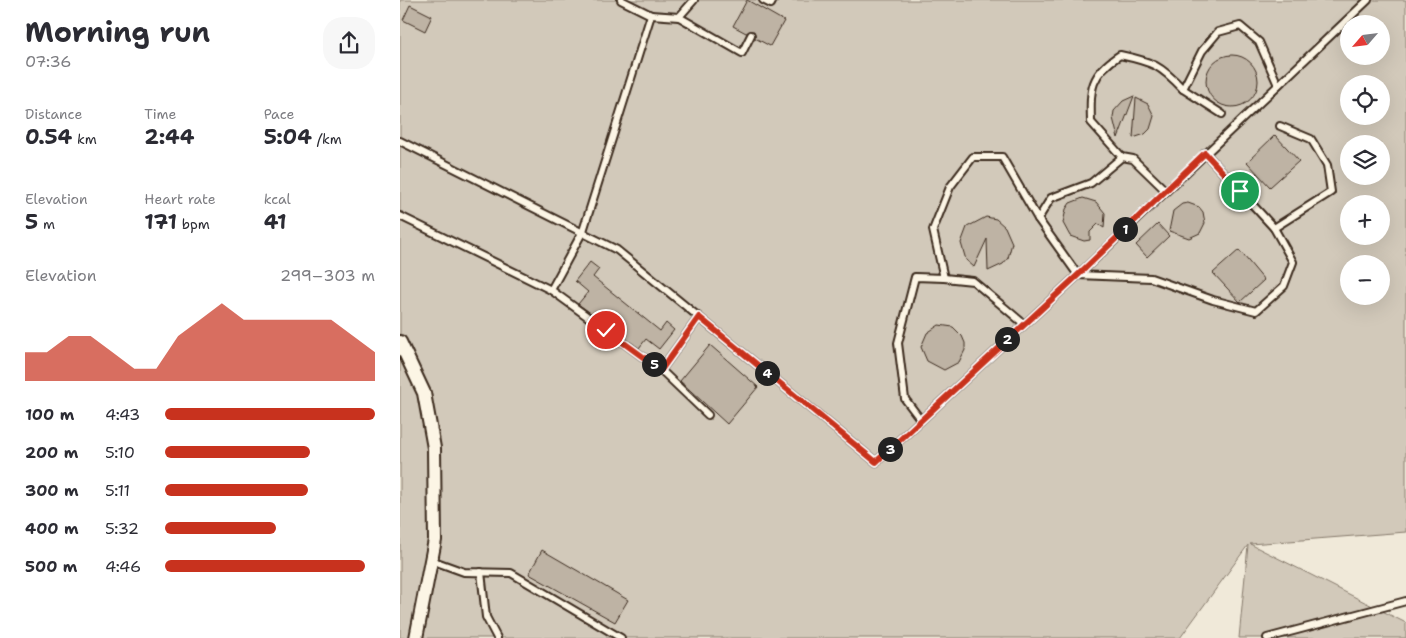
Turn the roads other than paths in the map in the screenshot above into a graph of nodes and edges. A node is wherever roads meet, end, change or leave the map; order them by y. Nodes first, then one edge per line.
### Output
1 (621, 0) edge
2 (694, 0) edge
3 (762, 0) edge
4 (773, 0) edge
5 (1368, 0) edge
6 (651, 15) junction
7 (679, 17) junction
8 (751, 35) dead end
9 (1278, 85) junction
10 (1183, 89) junction
11 (1222, 114) dead end
12 (1280, 126) dead end
13 (400, 141) edge
14 (1205, 153) junction
15 (1122, 156) junction
16 (1166, 191) junction
17 (400, 216) edge
18 (1038, 218) junction
19 (1274, 228) junction
20 (583, 231) junction
21 (1078, 275) junction
22 (944, 278) junction
23 (551, 290) junction
24 (699, 317) junction
25 (1024, 324) junction
26 (400, 342) edge
27 (661, 370) junction
28 (708, 415) dead end
29 (921, 420) junction
30 (431, 560) junction
31 (481, 572) junction
32 (1406, 601) edge
33 (416, 638) edge
34 (497, 638) edge
35 (621, 638) edge
36 (1267, 638) edge

1 - 6 lane
2 - 7 lane
3 - 4 lane
5 - 9 lane
6 - 7 lane
6 - 20 lane
7 - 8 lane
9 - 10 lane
9 - 14 lane
10 - 11 lane
10 - 15 lane
12 - 19 lane
13 - 20 lane
14 - 16 lane
14 - 19 lane
15 - 16 lane
15 - 18 lane
16 - 21 lane
17 - 23 lane
18 - 21 lane
18 - 22 lane
19 - 21 lane
20 - 23 lane
20 - 24 lane
21 - 25 lane
22 - 25 lane
22 - 29 lane
23 - 27 lane
24 - 27 lane
24 - 29 lane
25 - 29 lane
26 - 30 street
27 - 28 lane
30 - 31 lane
30 - 33 street
31 - 34 lane
31 - 35 lane
32 - 36 lane

